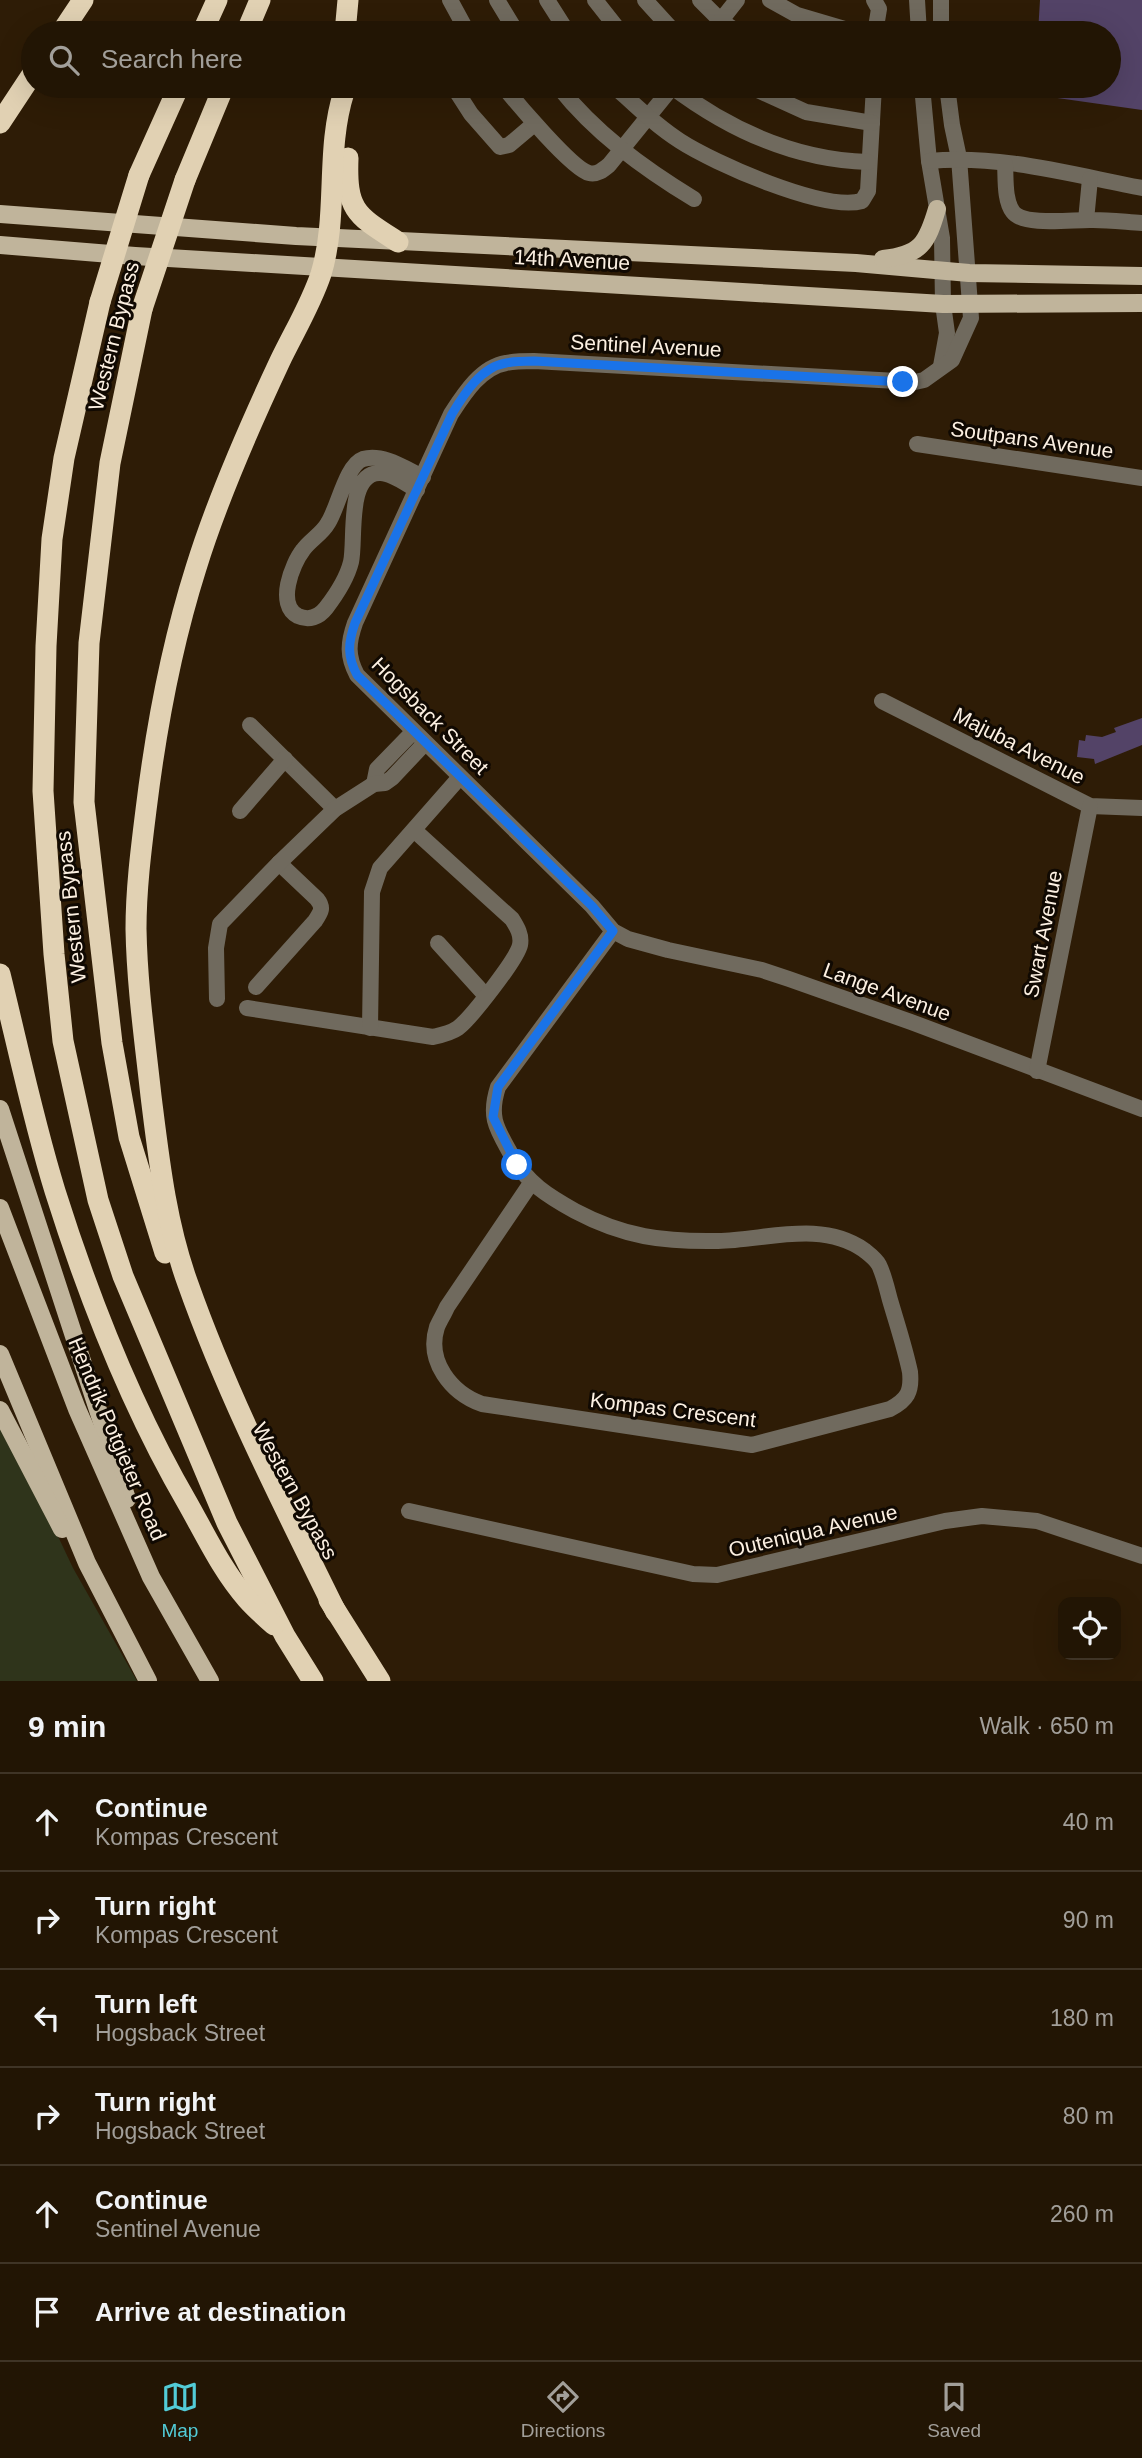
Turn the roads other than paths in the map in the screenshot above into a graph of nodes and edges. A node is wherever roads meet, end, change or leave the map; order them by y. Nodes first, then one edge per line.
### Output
1 (83, 0) edge
2 (217, 0) edge
3 (260, 0) edge
4 (348, 0) edge
5 (450, 0) edge
6 (497, 0) edge
7 (547, 0) edge
8 (595, 0) edge
9 (645, 0) edge
10 (700, 0) edge
11 (737, 0) edge
12 (770, 0) edge
13 (874, 0) edge
14 (917, 0) edge
15 (941, 0) edge
16 (69, 21) edge
17 (207, 21) edge
18 (251, 21) edge
19 (346, 21) edge
20 (459, 21) edge
21 (510, 21) edge
22 (560, 21) edge
23 (612, 21) edge
24 (665, 21) edge
25 (712, 21) edge
26 (721, 21) edge
27 (817, 21) edge
28 (877, 21) edge
29 (918, 21) edge
30 (941, 21) edge
31 (21, 92) edge
32 (174, 98) edge
33 (219, 98) edge
34 (342, 98) edge
35 (345, 98) edge
36 (461, 98) edge
37 (513, 98) edge
38 (568, 98) edge
39 (627, 98) edge
40 (663, 98) edge
41 (690, 98) edge
42 (776, 98) edge
43 (873, 98) edge
44 (923, 98) edge
45 (949, 98) edge
46 (648, 117) junction
47 (1, 121) edge
48 (872, 123) junction
49 (534, 124) junction
50 (621, 150) junction
51 (959, 158) junction
52 (929, 161) junction
53 (868, 162) junction
54 (1005, 163) junction
55 (1090, 179) junction
56 (1142, 188) edge
57 (694, 199) dead end
58 (937, 209) junction
59 (0, 214) edge
60 (1086, 220) junction
61 (1142, 223) edge
62 (330, 238) junction
63 (398, 242) junction
64 (0, 245) edge
65 (856, 263) junction
66 (323, 268) junction
67 (941, 271) junction
68 (969, 273) junction
69 (1142, 276) edge
70 (1142, 303) edge
71 (943, 304) junction
72 (971, 306) junction
73 (940, 369) junction
74 (917, 444) dead end
75 (1142, 478) edge
76 (420, 484) junction
77 (882, 701) dead end
78 (250, 725) dead end
79 (419, 737) junction
80 (285, 759) junction
81 (460, 777) junction
82 (1090, 806) junction
83 (1142, 808) edge
84 (335, 809) junction
85 (240, 811) dead end
86 (414, 830) junction
87 (279, 863) junction
88 (613, 931) junction
89 (438, 943) dead end
90 (0, 974) edge
91 (256, 987) dead end
92 (486, 996) junction
93 (217, 999) dead end
94 (247, 1008) dead end
95 (370, 1028) junction
96 (1037, 1071) junction
97 (0, 1109) edge
98 (1142, 1109) edge
99 (531, 1183) junction
100 (0, 1208) edge
101 (0, 1354) edge
102 (0, 1410) edge
103 (409, 1511) dead end
104 (1142, 1556) edge
105 (87, 1563) junction
106 (151, 1577) junction
107 (336, 1612) junction
108 (285, 1636) junction
109 (148, 1681) edge
110 (210, 1681) edge
111 (313, 1681) edge
112 (380, 1681) edge

1 - 16 highway
2 - 17 highway
3 - 18 highway
4 - 19 highway
5 - 20 street
6 - 21 street
7 - 22 street
8 - 23 street
9 - 24 street
10 - 25 street
11 - 26 street
12 - 27 street
13 - 28 street
14 - 29 street
15 - 30 street
31 - 47 highway
32 - 108 highway, Western Bypass, bridge
33 - 107 highway, Western Bypass, bridge
34 - 62 highway
35 - 63 highway
36 - 49 street
37 - 49 street
38 - 50 street
39 - 46 street
40 - 46 street
41 - 53 street
42 - 48 street
43 - 48 street
44 - 52 street
45 - 51 street
46 - 50 street
46 - 53 street
48 - 53 street
49 - 50 street
50 - 57 street
51 - 52 street
51 - 54 street
51 - 68 street
52 - 58 street
54 - 55 street
54 - 60 street
55 - 56 street
55 - 60 street
58 - 65 main road
58 - 67 street
59 - 62 main road, 14th Avenue
60 - 61 street
62 - 63 main road, 14th Avenue
62 - 66 highway
63 - 65 main road, 14th Avenue
64 - 66 main road, 14th Avenue
65 - 67 main road, 14th Avenue
66 - 71 main road, 14th Avenue
66 - 107 highway
67 - 68 main road, 14th Avenue
67 - 71 street
68 - 69 main road, 14th Avenue
68 - 72 street
70 - 72 main road, 14th Avenue
71 - 72 main road, 14th Avenue
71 - 73 street
72 - 73 street
73 - 76 street, Sentinel Avenue
74 - 75 street, Soutpans Avenue
76 - 76 street
76 - 79 street, Hogsback Street
77 - 82 street, Majuba Avenue
78 - 80 street
79 - 81 street, Hogsback Street
79 - 84 street
80 - 84 street
80 - 85 street
81 - 86 street
81 - 88 street, Hogsback Street
82 - 83 street, Majuba Avenue
82 - 96 street, Swart Avenue
84 - 87 street
86 - 92 street
86 - 95 street
87 - 91 street
87 - 93 street
88 - 96 street, Lange Avenue
88 - 99 street, Kompas Crescent
89 - 92 street
90 - 108 highway
92 - 95 street
94 - 95 street
96 - 98 street, Lange Avenue
97 - 106 main road
99 - 99 street, Kompas Crescent
100 - 106 main road, Hendrik Potgieter Road
101 - 105 main road
102 - 105 main road
103 - 104 street, Outeniqua Avenue
105 - 109 main road
106 - 110 main road, Hendrik Potgieter Road
107 - 112 highway, Western Bypass
108 - 111 highway, Western Bypass

